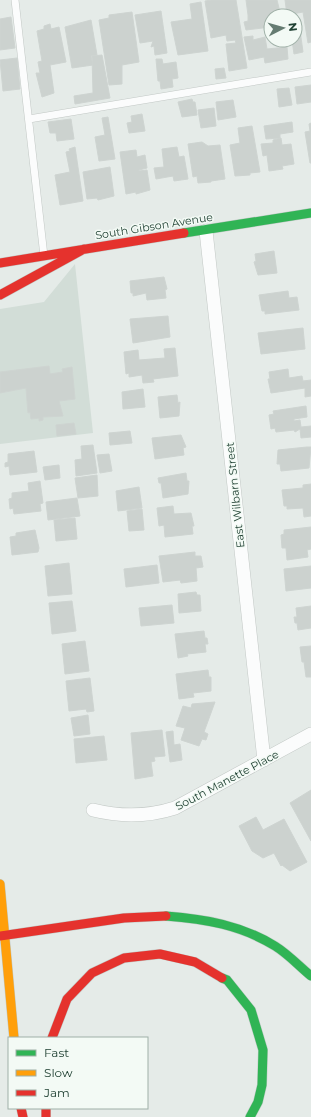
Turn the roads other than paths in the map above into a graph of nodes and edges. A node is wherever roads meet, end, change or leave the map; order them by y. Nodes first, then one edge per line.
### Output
1 (15, 0) edge
2 (311, 72) edge
3 (29, 120) junction
4 (311, 213) edge
5 (206, 231) junction
6 (84, 249) junction
7 (44, 256) junction
8 (0, 263) edge
9 (0, 295) edge
10 (311, 734) edge
11 (264, 760) junction
12 (93, 810) dead end
13 (0, 884) edge
14 (2, 936) edge
15 (311, 976) edge
16 (14, 1037) edge
17 (52, 1037) edge
18 (250, 1117) edge

1 - 3 lane
2 - 3 lane
3 - 7 lane
4 - 5 main road, South Gibson Avenue
5 - 6 main road, South Gibson Avenue
5 - 11 street, East Wilbarn Street
6 - 7 main road, South Gibson Avenue
6 - 9 main road
7 - 8 main road, South Gibson Avenue
10 - 11 street, South Manette Place
11 - 12 street, South Manette Place
13 - 14 main road
14 - 15 main road
14 - 16 main road
17 - 18 main road

